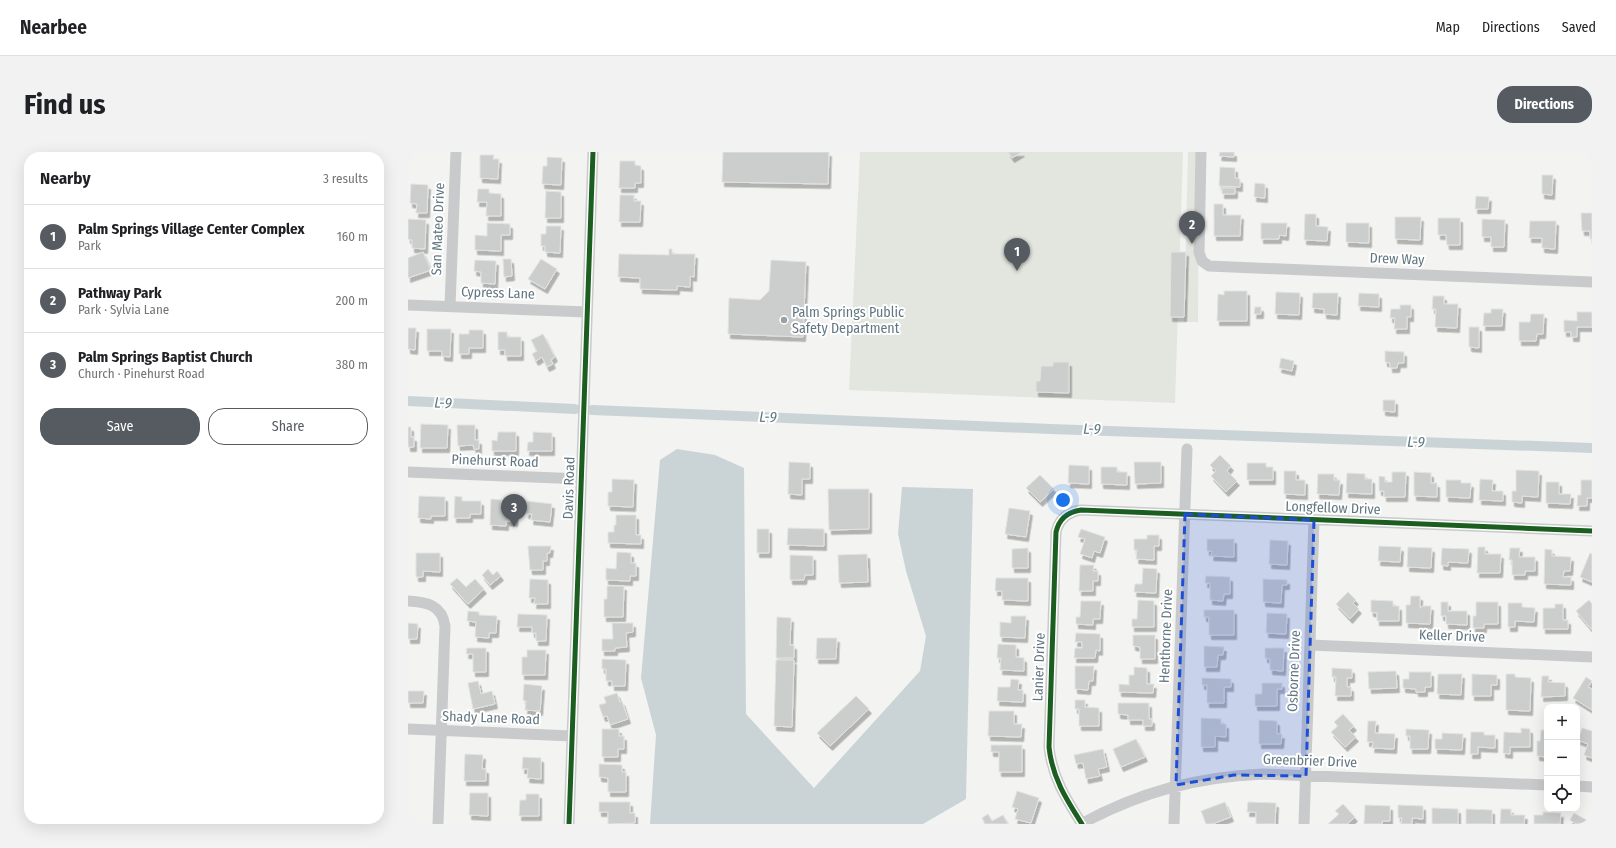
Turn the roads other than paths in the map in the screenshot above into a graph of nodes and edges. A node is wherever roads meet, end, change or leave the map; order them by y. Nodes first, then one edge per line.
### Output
1 (456, 152) edge
2 (593, 152) edge
3 (1201, 152) edge
4 (1592, 282) edge
5 (408, 305) edge
6 (450, 306) junction
7 (587, 312) junction
8 (1187, 449) dead end
9 (408, 472) edge
10 (581, 479) junction
11 (1074, 511) joint
12 (1185, 514) junction
13 (1314, 520) junction
14 (1592, 531) edge
15 (408, 601) edge
16 (1310, 645) junction
17 (1592, 657) edge
18 (408, 730) edge
19 (441, 731) junction
20 (572, 736) junction
21 (1306, 776) junction
22 (1176, 785) junction
23 (1544, 785) edge
24 (1580, 786) edge
25 (1592, 787) edge
26 (438, 824) edge
27 (569, 824) edge
28 (1082, 824) edge
29 (1174, 824) edge
30 (1304, 824) edge

1 - 6 street, San Mateo Drive
2 - 7 street, Davis Road
3 - 4 street, Drew Way
5 - 6 street, Cypress Lane
6 - 7 street, Cypress Lane
7 - 10 street, Davis Road
8 - 12 street, Henthorne Drive
9 - 10 street, Pinehurst Road
10 - 20 street, Davis Road
11 - 12 street, Longfellow Drive
11 - 28 street, Lanier Drive
12 - 13 street, Longfellow Drive
12 - 22 street, Henthorne Drive
13 - 14 street, Longfellow Drive
13 - 16 street, Osborne Drive
15 - 19 street
16 - 17 street, Keller Drive
16 - 21 street, Osborne Drive
18 - 19 street, Shady Lane Road
19 - 20 street, Shady Lane Road
19 - 26 street
20 - 27 street, Davis Road
21 - 22 street, Greenbrier Drive
21 - 23 street, Greenbrier Drive
21 - 30 street, Osborne Drive
22 - 28 street, Greenbrier Drive
22 - 29 street, Henthorne Drive
24 - 25 street

